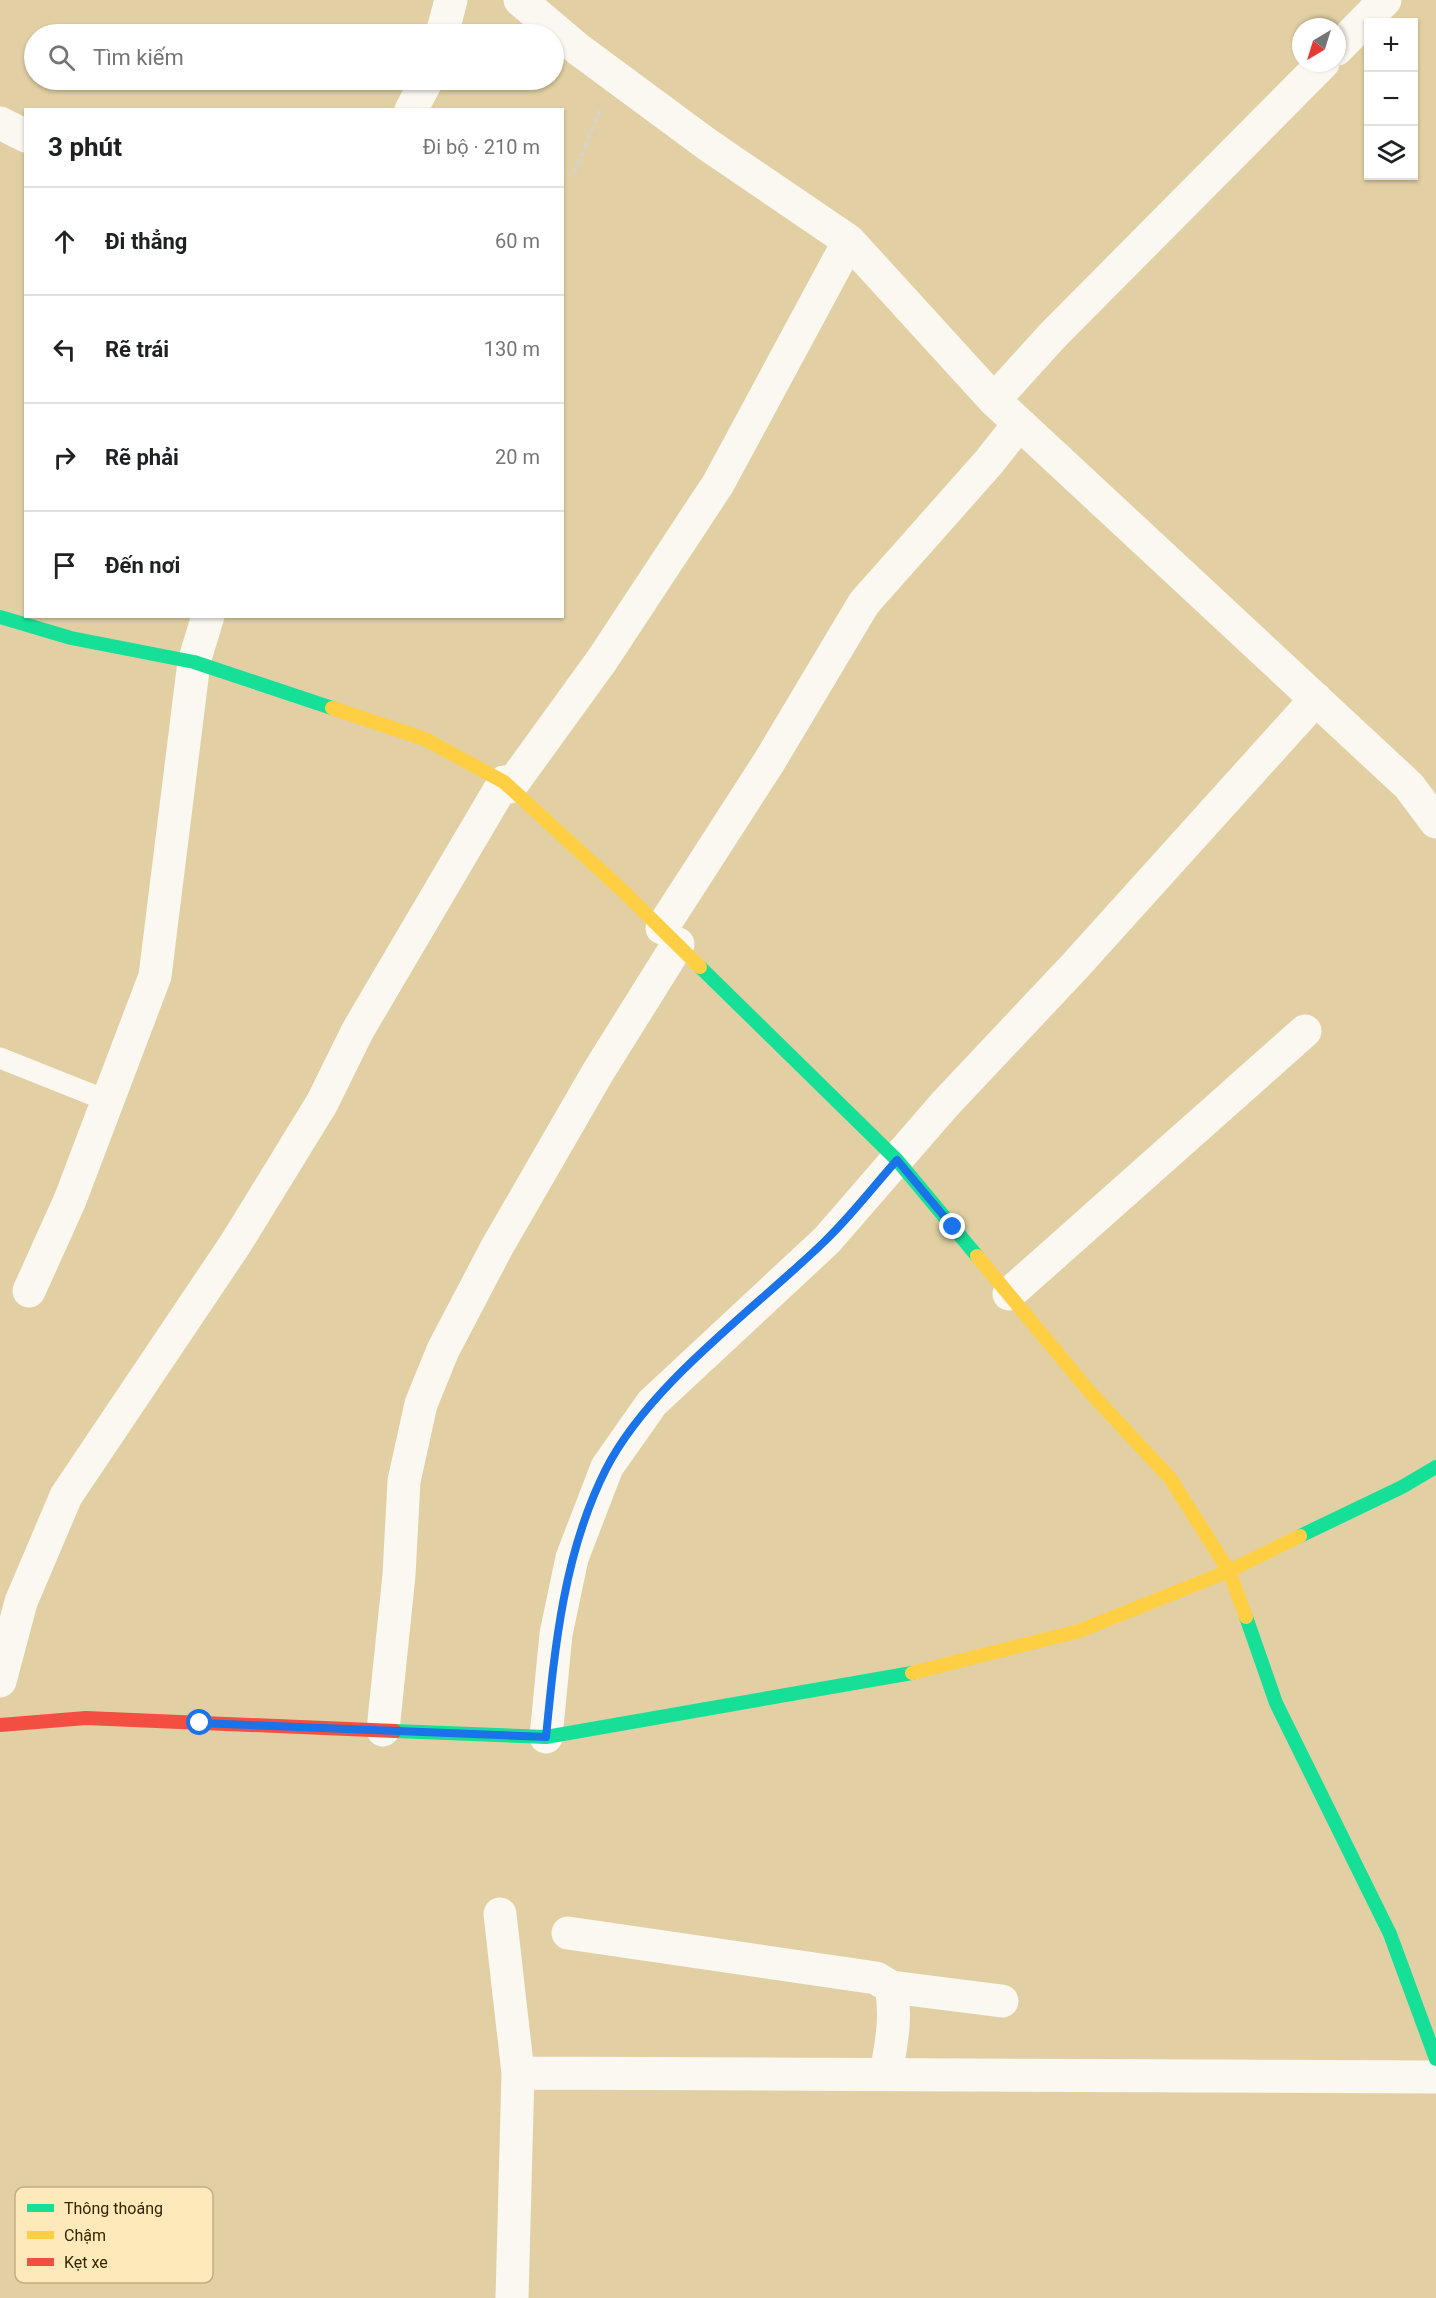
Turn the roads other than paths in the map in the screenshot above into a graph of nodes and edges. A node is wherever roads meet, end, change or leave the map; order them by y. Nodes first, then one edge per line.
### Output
1 (451, 0) edge
2 (520, 0) edge
3 (1385, 0) edge
4 (445, 24) edge
5 (550, 24) edge
6 (564, 36) edge
7 (1346, 40) edge
8 (1314, 72) edge
9 (422, 90) edge
10 (412, 108) edge
11 (0, 123) edge
12 (24, 135) edge
13 (849, 241) junction
14 (994, 400) junction
15 (1019, 424) junction
16 (0, 617) edge
17 (207, 618) edge
18 (194, 662) junction
19 (1316, 699) junction
20 (507, 785) junction
21 (1436, 822) edge
22 (670, 936) junction
23 (1305, 1031) dead end
24 (0, 1058) edge
25 (108, 1101) junction
26 (897, 1160) junction
27 (29, 1291) dead end
28 (1009, 1294) junction
29 (1436, 1467) edge
30 (1229, 1571) junction
31 (0, 1681) edge
32 (0, 1725) edge
33 (383, 1730) junction
34 (546, 1737) junction
35 (500, 1914) dead end
36 (568, 1933) dead end
37 (891, 1987) junction
38 (1002, 2001) dead end
39 (1436, 2059) edge
40 (518, 2073) junction
41 (886, 2074) junction
42 (1436, 2077) edge
43 (512, 2298) edge

1 - 4 street
2 - 5 street
3 - 7 street
6 - 13 street
8 - 14 street
9 - 10 street
11 - 12 street
13 - 14 street
13 - 20 street
14 - 15 street
15 - 19 street
15 - 22 street
16 - 18 street
17 - 18 street
18 - 20 street
18 - 25 street
19 - 21 street
19 - 26 street
20 - 22 street
20 - 31 street
22 - 26 street
22 - 33 street
23 - 28 street
24 - 25 lane
25 - 27 street
26 - 28 street
26 - 34 street
28 - 30 street
29 - 30 street
30 - 34 street
30 - 39 street
32 - 33 street
33 - 34 street
35 - 40 street
36 - 37 street
37 - 38 street
37 - 41 street
40 - 41 street
40 - 43 street
41 - 42 street

